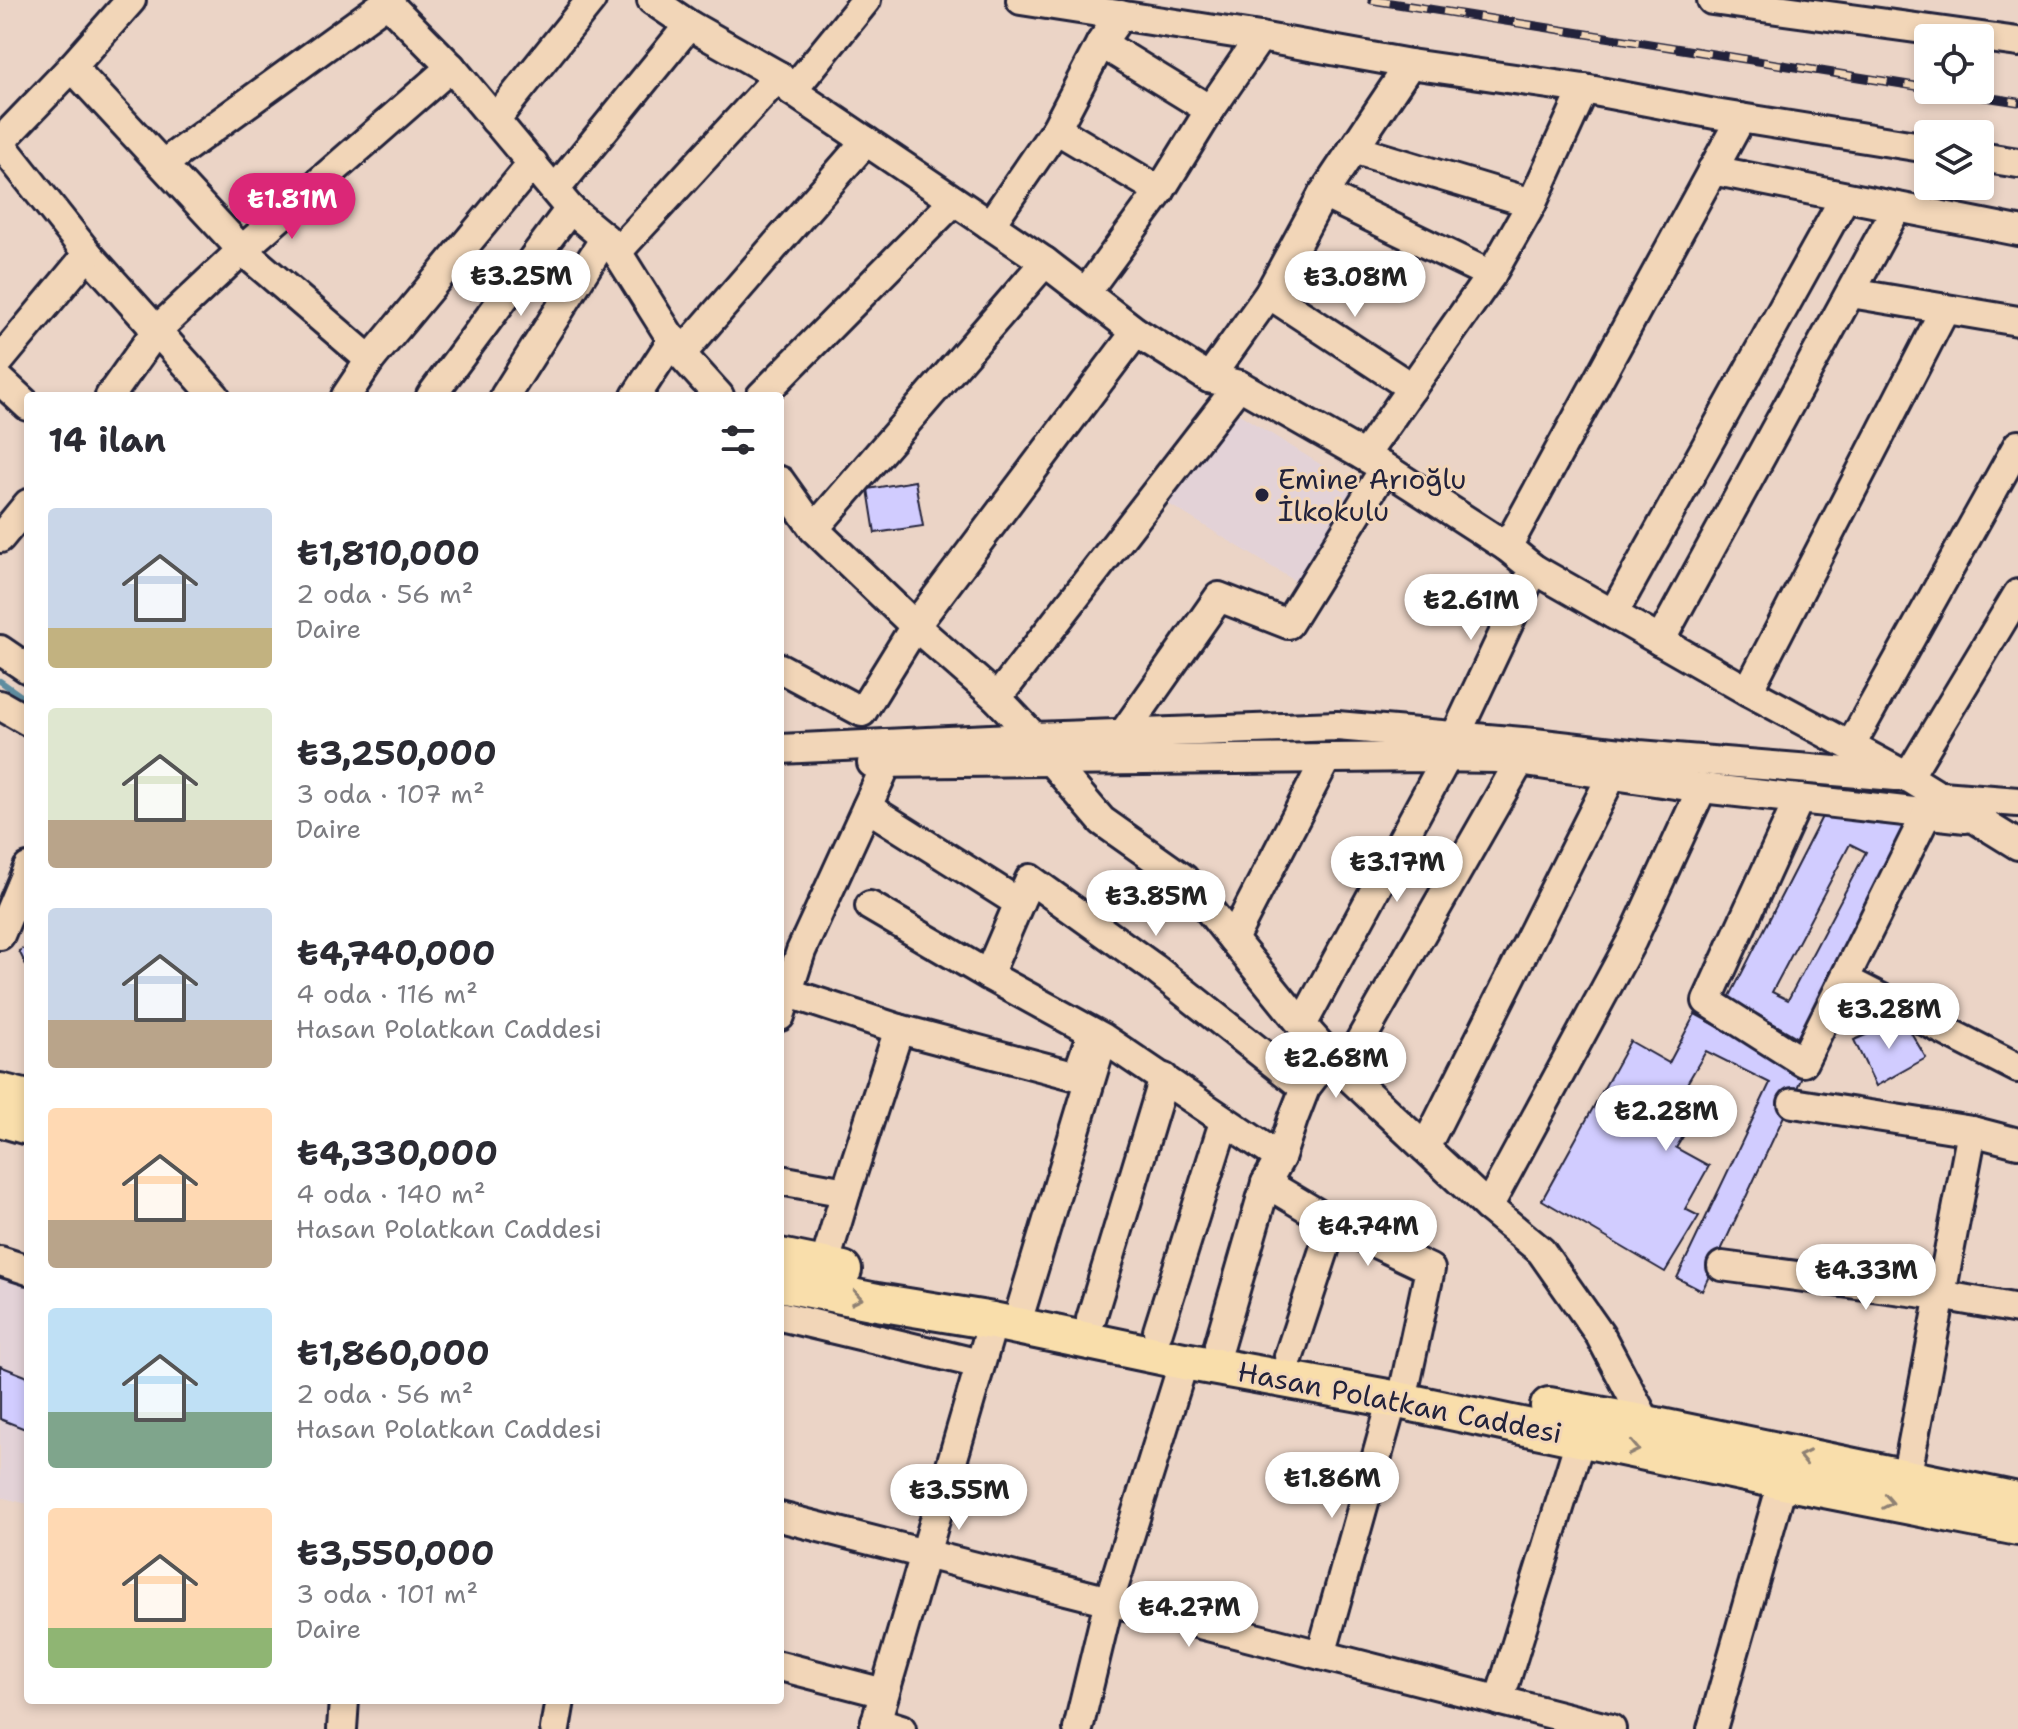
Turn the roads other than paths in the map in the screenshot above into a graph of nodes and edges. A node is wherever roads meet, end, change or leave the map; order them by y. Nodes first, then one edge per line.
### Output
1 (131, 0) edge
2 (591, 0) edge
3 (652, 0) edge
4 (866, 0) edge
5 (1021, 0) edge
6 (1712, 0) edge
7 (386, 1) edge
8 (1761, 3) edge
9 (1121, 15) junction
10 (689, 25) junction
11 (1260, 37) junction
12 (2018, 42) edge
13 (1101, 43) junction
14 (1410, 64) junction
15 (72, 67) junction
16 (451, 67) junction
17 (786, 84) junction
18 (1584, 89) junction
19 (1210, 110) junction
20 (1741, 118) junction
21 (495, 120) junction
22 (1056, 129) junction
23 (866, 141) junction
24 (0, 143) edge
25 (1914, 146) edge
26 (1353, 149) junction
27 (1994, 159) edge
28 (533, 163) junction
29 (2018, 163) edge
30 (163, 164) junction
31 (1712, 170) junction
32 (1160, 191) junction
33 (1323, 194) junction
34 (1845, 197) junction
35 (562, 199) junction
36 (954, 201) junction
37 (1532, 203) junction
38 (1897, 207) junction
39 (990, 225) junction
40 (2018, 231) edge
41 (611, 245) junction
42 (242, 250) junction
43 (88, 254) junction
44 (1045, 262) junction
45 (1491, 275) junction
46 (1086, 292) junction
47 (1851, 293) junction
48 (1269, 294) junction
49 (1945, 309) junction
50 (2018, 321) edge
51 (156, 331) junction
52 (1136, 332) junction
53 (677, 346) junction
54 (0, 360) edge
55 (370, 360) junction
56 (1209, 378) junction
57 (0, 380) edge
58 (1239, 385) junction
59 (1412, 388) junction
60 (113, 392) edge
61 (211, 392) edge
62 (349, 392) edge
63 (434, 392) edge
64 (508, 392) edge
65 (639, 392) edge
66 (716, 392) edge
67 (765, 392) edge
68 (24, 402) edge
69 (2018, 445) edge
70 (1375, 462) junction
71 (784, 487) edge
72 (24, 509) edge
73 (814, 529) junction
74 (0, 538) edge
75 (1507, 547) junction
76 (1534, 569) junction
77 (2018, 594) edge
78 (1613, 614) junction
79 (915, 626) junction
80 (1660, 641) junction
81 (0, 650) edge
82 (24, 666) edge
83 (784, 670) edge
84 (1748, 691) junction
85 (997, 698) junction
86 (0, 705) edge
87 (862, 712) junction
88 (24, 719) edge
89 (1123, 734) junction
90 (1034, 737) junction
91 (1851, 745) junction
92 (846, 746) junction
93 (1451, 747) junction
94 (784, 749) edge
95 (1326, 759) junction
96 (1050, 760) junction
97 (1520, 761) junction
98 (887, 763) junction
99 (784, 767) edge
100 (1612, 775) junction
101 (1908, 777) junction
102 (1702, 788) junction
103 (1799, 799) junction
104 (2018, 802) edge
105 (1933, 804) junction
106 (867, 807) junction
107 (2018, 845) edge
108 (24, 878) edge
109 (1019, 903) junction
110 (870, 906) dead end
111 (0, 935) edge
112 (1233, 939) junction
113 (988, 975) junction
114 (1845, 980) junction
115 (784, 995) edge
116 (784, 1000) edge
117 (1302, 1025) junction
118 (899, 1029) junction
119 (1098, 1036) junction
120 (1336, 1062) junction
121 (2018, 1068) edge
122 (1164, 1078) junction
123 (1305, 1088) junction
124 (0, 1092) edge
125 (24, 1098) edge
126 (1793, 1103) dead end
127 (0, 1118) edge
128 (1224, 1122) junction
129 (24, 1125) edge
130 (1972, 1131) junction
131 (2018, 1143) edge
132 (1425, 1148) junction
133 (1280, 1158) junction
134 (784, 1181) edge
135 (1266, 1183) junction
136 (846, 1192) junction
137 (1488, 1207) junction
138 (1333, 1223) junction
139 (784, 1258) edge
140 (0, 1261) edge
141 (824, 1266) junction
142 (1722, 1266) dead end
143 (24, 1269) edge
144 (784, 1284) edge
145 (1940, 1295) junction
146 (2018, 1309) edge
147 (1008, 1314) junction
148 (784, 1317) edge
149 (1091, 1319) junction
150 (1158, 1331) junction
151 (1219, 1345) junction
152 (1289, 1356) junction
153 (1184, 1361) junction
154 (980, 1364) junction
155 (1400, 1390) junction
156 (1647, 1424) junction
157 (1581, 1437) junction
158 (1906, 1479) junction
159 (1783, 1481) junction
160 (2018, 1501) edge
161 (784, 1518) edge
162 (2018, 1527) edge
163 (925, 1555) junction
164 (1109, 1601) junction
165 (1321, 1655) junction
166 (784, 1667) edge
167 (884, 1693) junction
168 (1499, 1701) junction
169 (344, 1704) edge
170 (559, 1704) edge
171 (884, 1726) edge
172 (342, 1729) edge
173 (555, 1729) edge
174 (1078, 1729) edge
175 (1611, 1729) edge
176 (1712, 1729) edge

1 - 15 street
2 - 21 street
3 - 10 street
4 - 17 street
5 - 9 street
6 - 8 street
7 - 16 street
7 - 30 street
8 - 12 street
9 - 11 street
9 - 13 street
10 - 17 street
10 - 35 street
11 - 14 street
11 - 19 street
13 - 19 street
13 - 22 street
14 - 18 street
14 - 26 street
15 - 24 street
15 - 30 street
16 - 21 street
16 - 42 street
17 - 23 street
17 - 41 street
18 - 20 street
18 - 37 street
19 - 32 street
20 - 25 street
20 - 31 street
21 - 28 street
22 - 32 street
22 - 39 street
23 - 36 street
23 - 53 street
24 - 43 street
26 - 33 street
26 - 37 street
27 - 29 street
28 - 35 street
28 - 55 street
30 - 42 street
31 - 34 street
31 - 75 street
32 - 46 street
33 - 45 street
33 - 48 street
34 - 38 street
34 - 78 street
35 - 41 street
35 - 63 street
36 - 39 street
36 - 67 street
37 - 45 street
38 - 40 street
38 - 47 street
39 - 44 street
41 - 53 street
41 - 64 street
42 - 51 street
42 - 55 street
43 - 51 street
43 - 54 street
44 - 46 street
44 - 73 street
45 - 59 street
46 - 52 street
47 - 49 street
47 - 80 street
48 - 56 street
48 - 59 street
49 - 50 street
49 - 84 street
51 - 60 street
51 - 61 street
52 - 56 street
52 - 79 street
53 - 65 street
53 - 66 street
55 - 62 street
56 - 58 street
57 - 68 street
58 - 70 street
58 - 85 street
59 - 70 street
69 - 91 street
70 - 75 street
70 - 89 street
71 - 73 street
72 - 74 street
73 - 79 street
75 - 76 street
76 - 78 street
76 - 93 street
77 - 101 street
78 - 80 street
79 - 85 street
79 - 87 street
80 - 84 street
81 - 82 street
83 - 87 street
84 - 91 street
85 - 90 street
86 - 88 street
87 - 92 street
89 - 90 street
89 - 93 street
90 - 92 street
91 - 101 street
92 - 94 street
93 - 95 street
93 - 97 street
93 - 101 street
93 - 117 street
95 - 96 street
95 - 112 street
96 - 98 street
96 - 112 street
97 - 100 street
97 - 120 street
98 - 99 street
98 - 106 street
100 - 102 street
100 - 132 street
101 - 105 street
102 - 103 street
102 - 137 street
103 - 105 street
103 - 114 street
104 - 105 street
105 - 107 street
105 - 114 street
106 - 109 street
106 - 115 street
108 - 111 street
109 - 113 street
109 - 123 street
110 - 113 street
112 - 117 street
113 - 119 street
114 - 121 street
116 - 118 street
117 - 120 street
118 - 119 street
118 - 136 street
119 - 122 street
119 - 147 street
120 - 123 street
120 - 132 street
122 - 128 street
122 - 149 street
123 - 133 street
124 - 125 main road
126 - 130 street
127 - 129 main road
128 - 133 street
128 - 150 street
130 - 131 street
130 - 145 street
132 - 137 street
133 - 135 street
134 - 136 street
135 - 138 street
135 - 151 street
136 - 141 street
137 - 156 street
138 - 152 street
138 - 155 street
139 - 141 main road, Hasan Polatkan Caddesi
140 - 143 street
141 - 147 main road, Hasan Polatkan Caddesi
142 - 145 street
144 -> 147 main road, Hasan Polatkan Caddesi
145 - 146 street
145 - 158 street
147 - 149 main road, Hasan Polatkan Caddesi
147 - 153 main road, Hasan Polatkan Caddesi
147 - 154 street
148 - 154 street
149 - 150 main road, Hasan Polatkan Caddesi
150 - 151 main road, Hasan Polatkan Caddesi
151 - 152 main road, Hasan Polatkan Caddesi
152 - 155 main road, Hasan Polatkan Caddesi
153 - 155 main road, Hasan Polatkan Caddesi
153 - 164 street
154 - 163 street
155 - 156 main road, Hasan Polatkan Caddesi
155 - 157 main road, Hasan Polatkan Caddesi
155 - 165 street
158 -> 156 main road, Hasan Polatkan Caddesi
157 -> 159 main road, Hasan Polatkan Caddesi
157 - 168 street
158 - 160 main road, Hasan Polatkan Caddesi
159 -> 162 main road, Hasan Polatkan Caddesi
159 - 176 street
161 - 163 street
163 - 164 street
163 - 167 street
164 - 165 street
164 - 174 street
165 - 168 street
166 - 167 street
167 - 171 street
168 - 175 street
169 - 172 street
170 - 173 street

